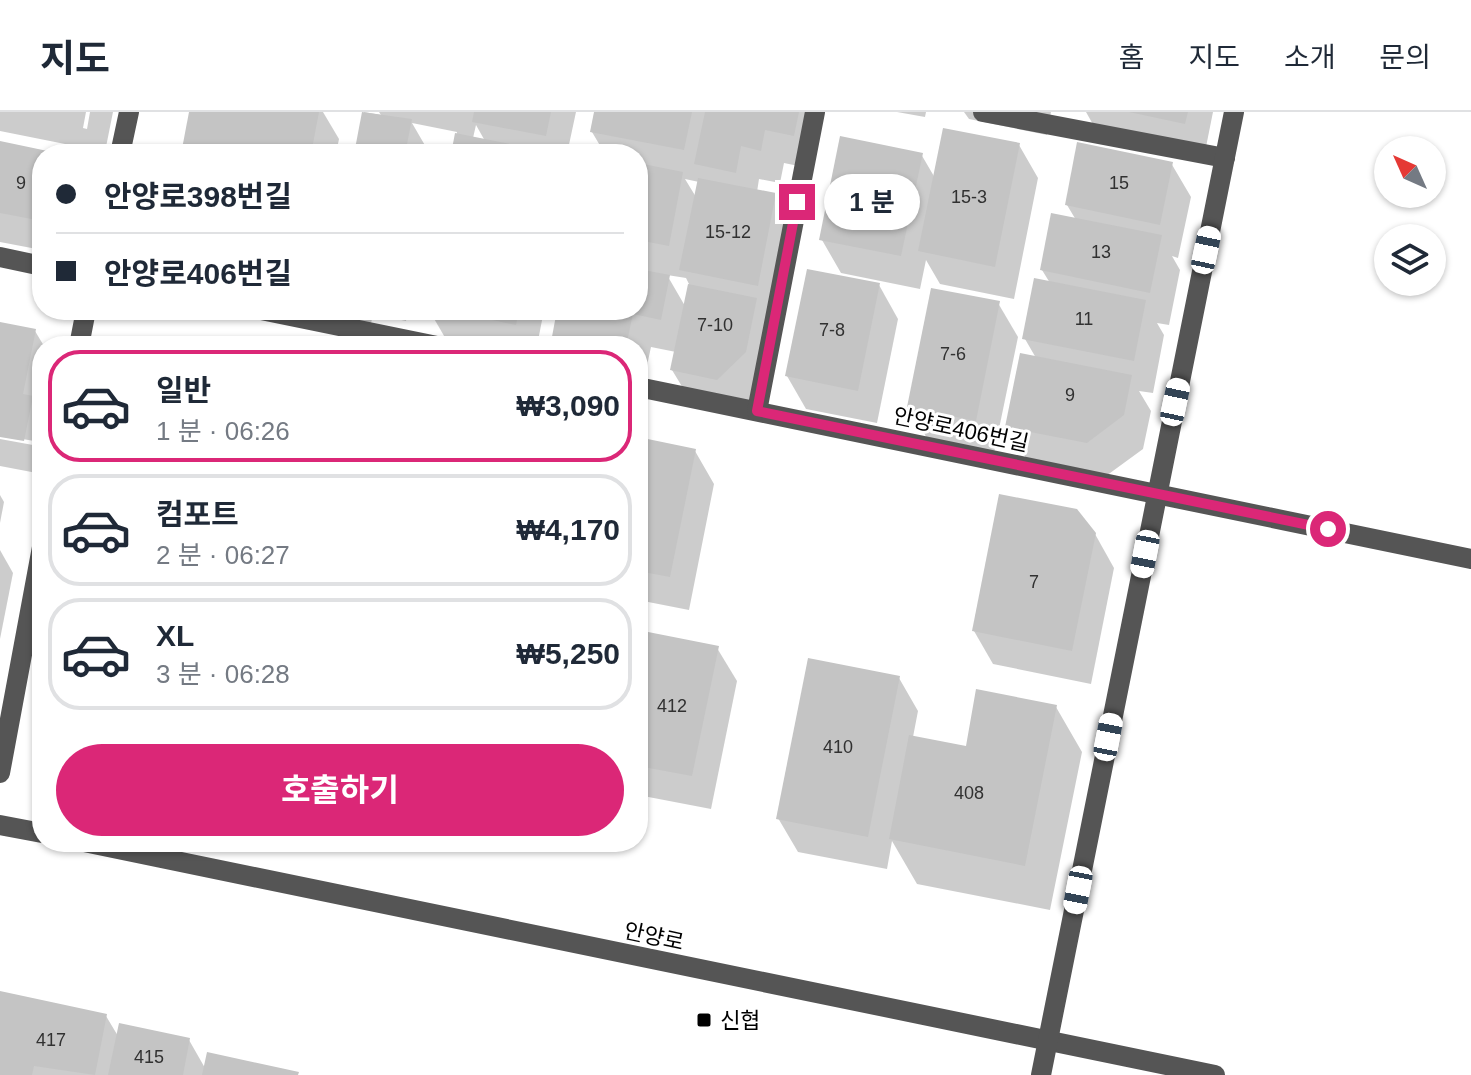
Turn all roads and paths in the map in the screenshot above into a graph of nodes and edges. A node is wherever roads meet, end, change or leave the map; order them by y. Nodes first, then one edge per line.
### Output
1 (129, 112) edge
2 (815, 112) edge
3 (983, 112) edge
4 (1234, 112) edge
5 (122, 144) edge
6 (1225, 158) junction
7 (0, 257) edge
8 (32, 264) edge
9 (310, 320) edge
10 (388, 336) edge
11 (648, 389) edge
12 (757, 411) junction
13 (1157, 493) junction
14 (1471, 559) edge
15 (32, 601) edge
16 (0, 773) edge
17 (0, 825) edge
18 (32, 831) edge
19 (132, 852) edge
20 (1048, 1042) junction
21 (1041, 1075) edge
22 (1215, 1075) edge

1 - 5 street
2 - 12 street
3 - 6 street
4 - 6 street
6 - 13 street
7 - 8 street
9 - 10 street
11 - 12 street, 안양로406번길
12 - 13 street, 안양로406번길
13 - 14 street, 안양로406번길
13 - 20 street
15 - 16 street
17 - 18 street
19 - 20 street, 안양로
20 - 21 street
20 - 22 street, 안양로

